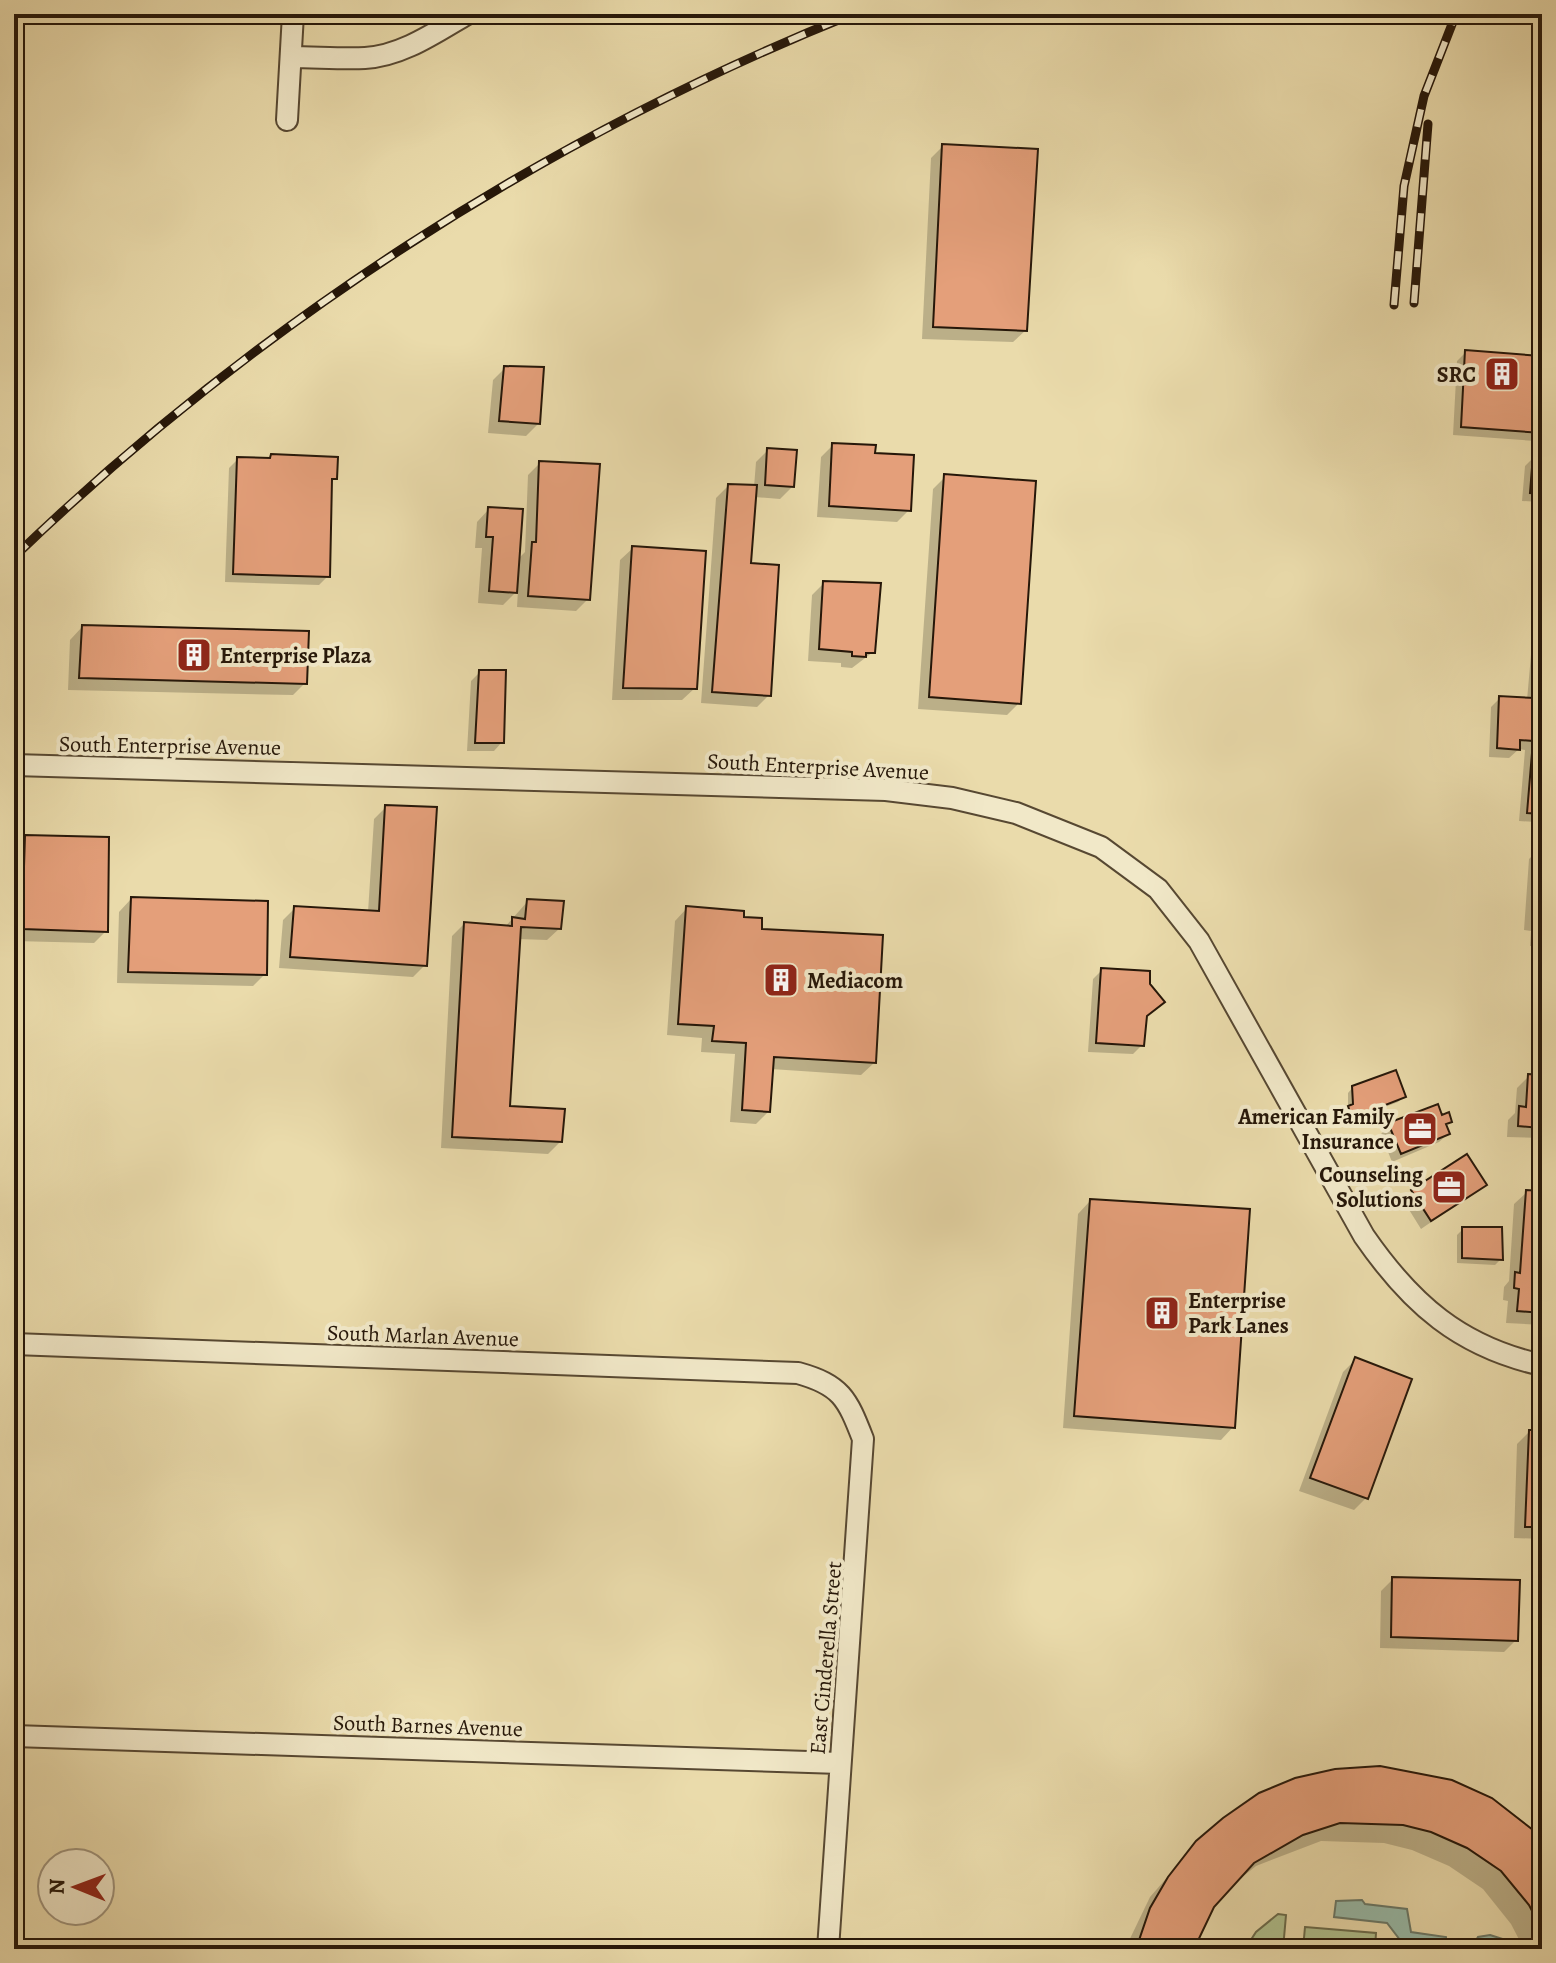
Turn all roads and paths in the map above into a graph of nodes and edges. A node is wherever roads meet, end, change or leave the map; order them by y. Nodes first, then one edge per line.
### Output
1 (293, 14) edge
2 (467, 14) edge
3 (291, 57) junction
4 (287, 120) dead end
5 (14, 765) edge
6 (14, 1344) edge
7 (1542, 1365) edge
8 (829, 1382) joint
9 (14, 1736) edge
10 (840, 1763) junction
11 (828, 1949) edge

1 - 3 street
2 - 3 street
3 - 4 street
5 - 7 street, South Enterprise Avenue
6 - 8 street, South Marlan Avenue
8 - 10 street, East Cinderella Street
9 - 10 street, South Barnes Avenue
10 - 11 street, East Cinderella Street

